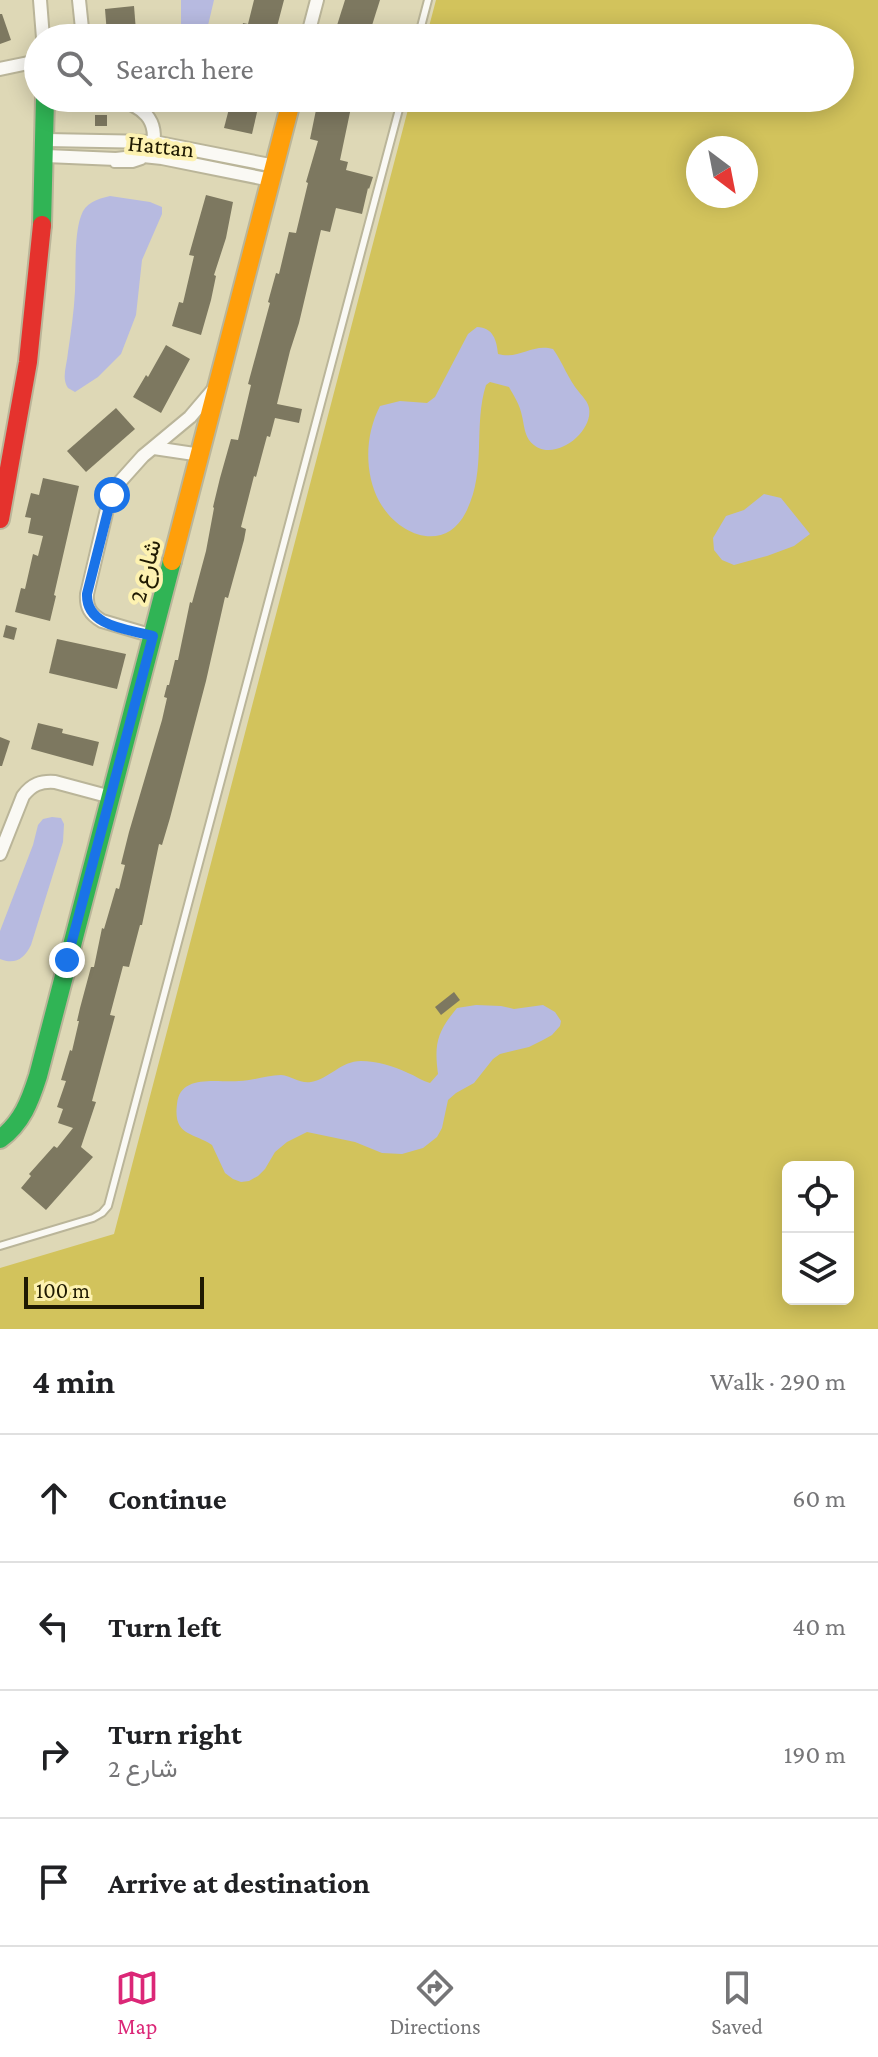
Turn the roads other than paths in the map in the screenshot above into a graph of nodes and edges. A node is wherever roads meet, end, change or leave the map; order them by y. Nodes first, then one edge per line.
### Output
1 (40, 0) edge
2 (79, 0) edge
3 (317, 0) edge
4 (428, 0) edge
5 (42, 24) edge
6 (82, 24) edge
7 (311, 24) edge
8 (422, 24) edge
9 (24, 64) edge
10 (0, 69) edge
11 (45, 112) edge
12 (144, 112) edge
13 (288, 112) edge
14 (398, 112) edge
15 (96, 141) junction
16 (154, 142) junction
17 (46, 148) junction
18 (96, 157) junction
19 (150, 157) junction
20 (273, 173) junction
21 (220, 381) junction
22 (154, 448) junction
23 (201, 455) junction
24 (0, 519) edge
25 (153, 636) junction
26 (111, 797) junction
27 (0, 854) edge
28 (0, 1139) edge
29 (0, 1246) edge

1 - 5 street
2 - 6 street
3 - 7 street
4 - 8 lane
9 - 10 street
11 - 17 street
12 - 16 street
13 - 20 street, شارع 2
14 - 29 lane
15 - 16 street, Hattan
15 - 17 street, Hattan
15 - 18 street
16 - 19 street
16 - 20 street, Hattan
17 - 18 street
17 - 24 street
18 - 19 street
19 - 20 street
20 - 21 street, شارع 2
21 - 22 street
21 - 23 street, شارع 2
22 - 23 street
22 - 25 street
23 - 25 street, شارع 2
25 - 26 street, شارع 2
26 - 27 street
26 - 28 street, شارع 2

